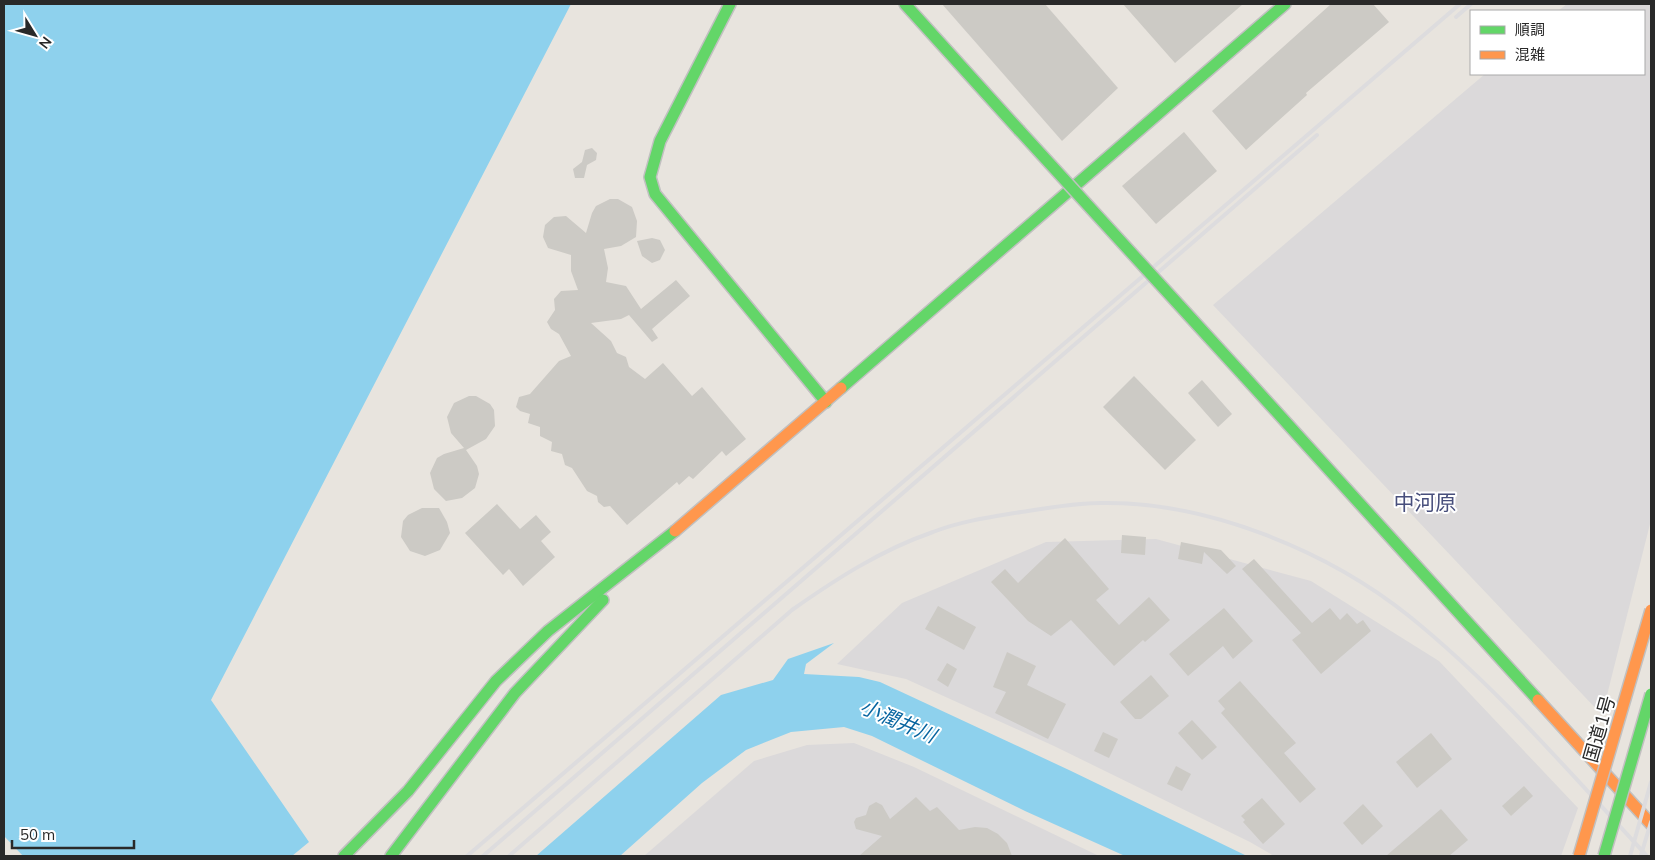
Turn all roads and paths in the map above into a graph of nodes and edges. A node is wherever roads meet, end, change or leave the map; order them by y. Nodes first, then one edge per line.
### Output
1 (730, 4) edge
2 (904, 4) edge
3 (1284, 4) edge
4 (826, 402) junction
5 (664, 540) junction
6 (1651, 610) edge
7 (1651, 694) edge
8 (1651, 824) edge
9 (344, 856) edge
10 (391, 856) edge
11 (1580, 856) edge
12 (1604, 856) edge

1 - 4 main road
2 - 8 main road, bridge
3 - 4 main road
4 - 5 main road
5 - 9 main road
5 - 10 main road
6 - 11 main road, 国道1号, bridge
7 - 12 main road, bridge

